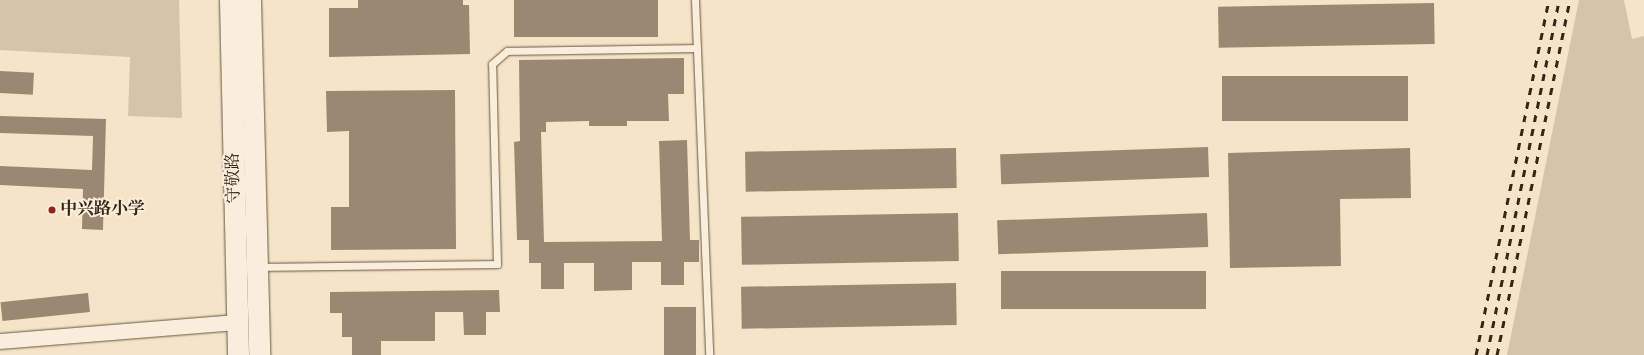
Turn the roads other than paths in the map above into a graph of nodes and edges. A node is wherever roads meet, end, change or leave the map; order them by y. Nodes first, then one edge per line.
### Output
1 (230, 0) edge
2 (250, 0) edge
3 (695, 0) edge
4 (697, 48) junction
5 (256, 267) junction
6 (238, 322) junction
7 (0, 341) edge
8 (238, 355) edge
9 (258, 355) edge
10 (709, 355) edge

1 - 6 main road, 守敬路
2 - 5 main road, 守敬路
3 - 4 lane
4 - 5 lane
4 - 10 lane
5 - 9 main road, 守敬路
6 - 7 street
6 - 8 main road, 守敬路

